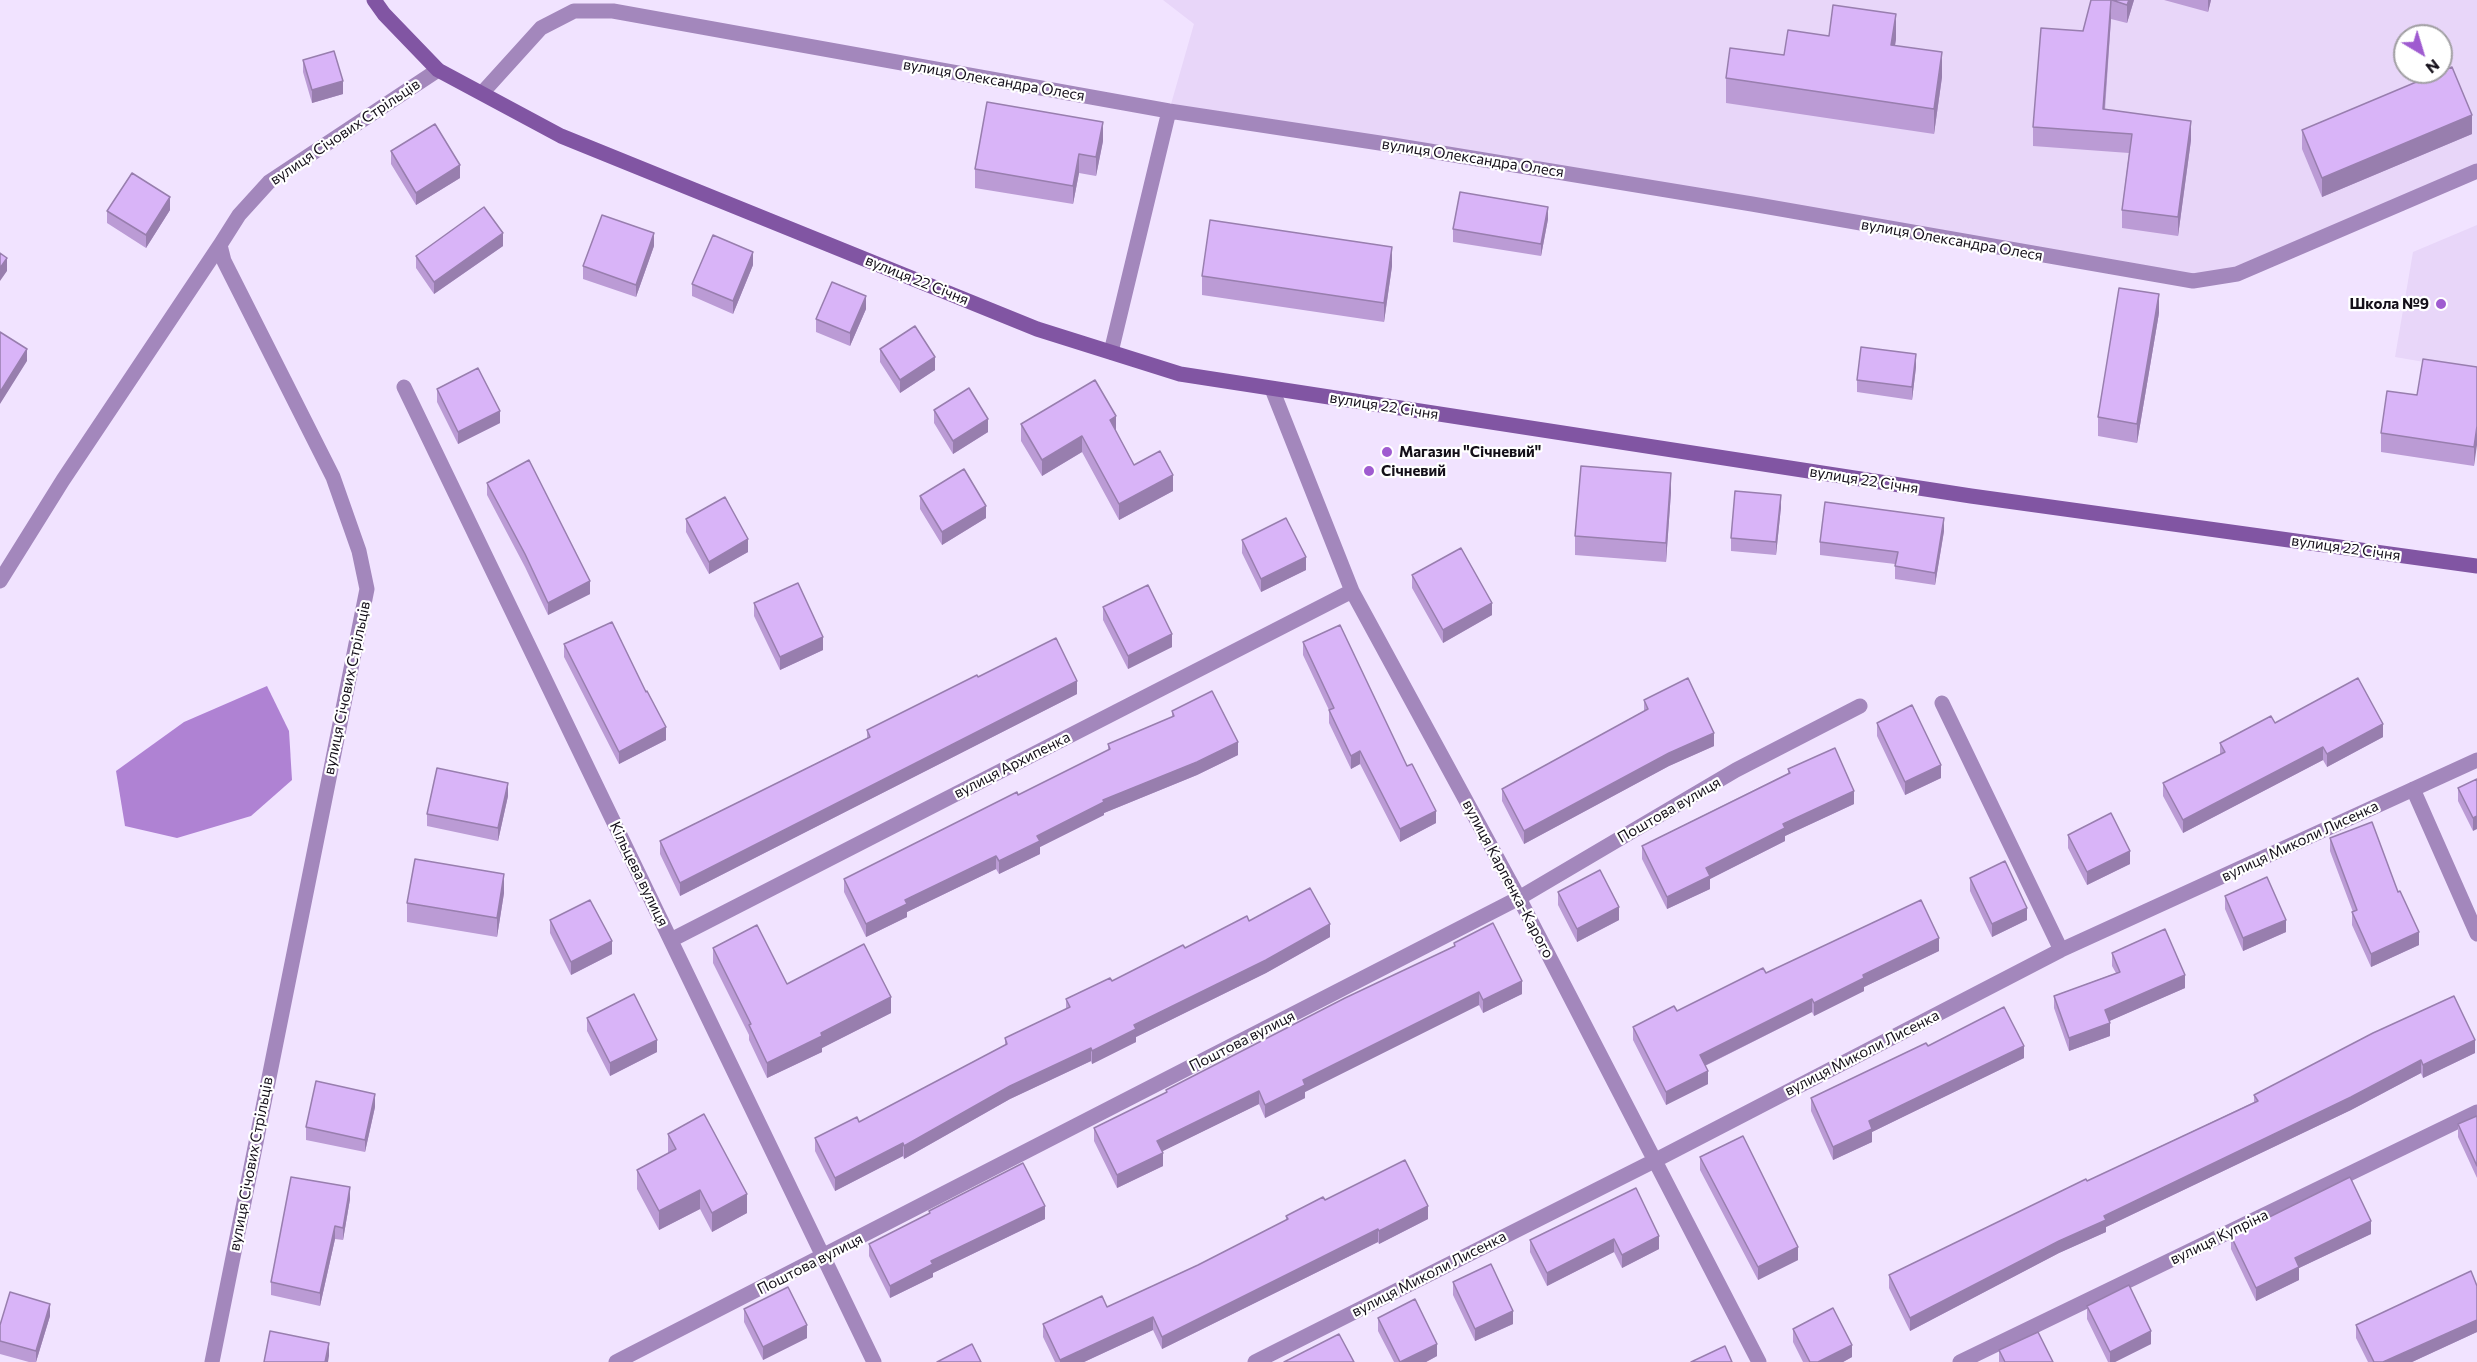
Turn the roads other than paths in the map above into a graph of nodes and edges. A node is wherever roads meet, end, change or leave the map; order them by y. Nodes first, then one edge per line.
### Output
1 (374, 0) edge
2 (438, 70) junction
3 (483, 92) junction
4 (1169, 111) junction
5 (2477, 171) edge
6 (220, 245) junction
7 (1111, 352) junction
8 (404, 387) dead end
9 (1272, 389) junction
10 (2477, 566) edge
11 (0, 582) edge
12 (1352, 591) junction
13 (1942, 703) dead end
14 (1860, 706) dead end
15 (2477, 760) edge
16 (2413, 789) junction
17 (1519, 898) junction
18 (2477, 934) edge
19 (671, 940) junction
20 (2061, 950) junction
21 (2477, 1112) edge
22 (1654, 1161) junction
23 (822, 1257) junction
24 (212, 1362) edge
25 (616, 1362) edge
26 (874, 1362) edge
27 (1255, 1362) edge
28 (1759, 1362) edge
29 (1960, 1362) edge

1 - 2 street, вулиця 22 Січня
2 - 3 street, вулиця 22 Січня
2 - 6 street, вулиця Січових Стрільців
3 - 4 street, вулиця Олександра Олеся
3 - 7 street, вулиця 22 Січня
4 - 5 street, вулиця Олександра Олеся
4 - 7 street
6 - 11 street
6 - 24 street, вулиця Січових Стрільців
7 - 9 street, вулиця 22 Січня
8 - 19 street, Кільцева вулиця
9 - 10 street, вулиця 22 Січня
9 - 12 street, вулиця Карпенка-Карого
12 - 17 street, вулиця Карпенка-Карого
12 - 19 street, вулиця Архипенка
13 - 20 street
14 - 17 street, Поштова вулиця
15 - 16 street, вулиця Миколи Лисенка
16 - 18 street
16 - 20 street, вулиця Миколи Лисенка
17 - 22 street, вулиця Карпенка-Карого
17 - 23 street, Поштова вулиця
19 - 23 street, Кільцева вулиця
20 - 22 street, вулиця Миколи Лисенка
21 - 29 street, вулиця Купріна
22 - 27 street, вулиця Миколи Лисенка
22 - 28 street, вулиця Карпенка-Карого
23 - 25 street, Поштова вулиця
23 - 26 street, Кільцева вулиця

